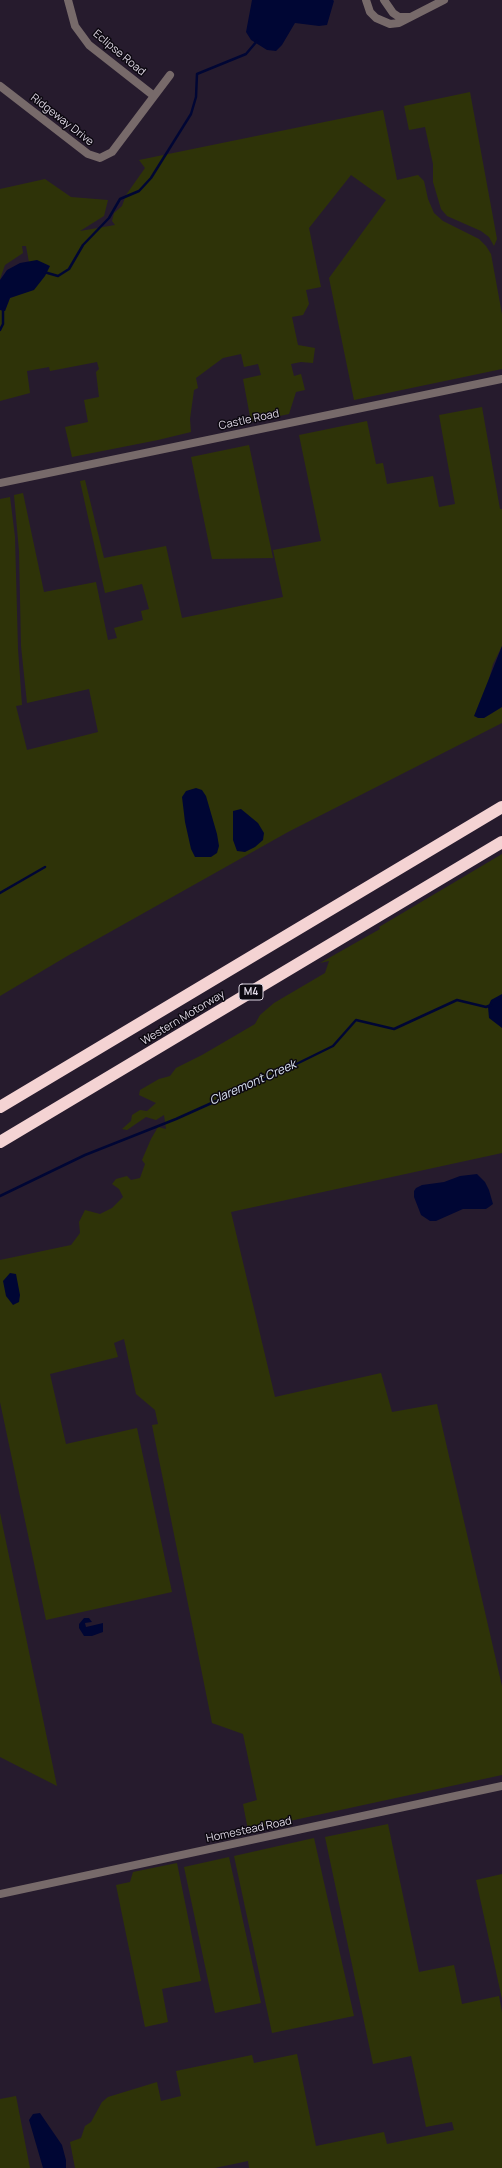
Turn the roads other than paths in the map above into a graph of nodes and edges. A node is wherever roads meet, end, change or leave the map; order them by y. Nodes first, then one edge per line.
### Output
1 (68, 0) edge
2 (366, 0) edge
3 (384, 0) edge
4 (444, 0) edge
5 (408, 17) junction
6 (170, 75) dead end
7 (0, 86) edge
8 (154, 96) junction
9 (502, 379) edge
10 (0, 483) edge
11 (502, 807) edge
12 (502, 842) edge
13 (0, 1107) edge
14 (0, 1142) edge
15 (502, 1786) edge
16 (0, 1894) edge

1 - 8 street, Eclipse Road
2 - 5 street
3 - 5 street
4 - 5 street
6 - 8 street, Ridgeway Drive
7 - 8 street, Ridgeway Drive
9 - 10 street, Castle Road
11 - 13 highway, Western Motorway
12 - 14 highway, Western Motorway / M4
15 - 16 street, Homestead Road

